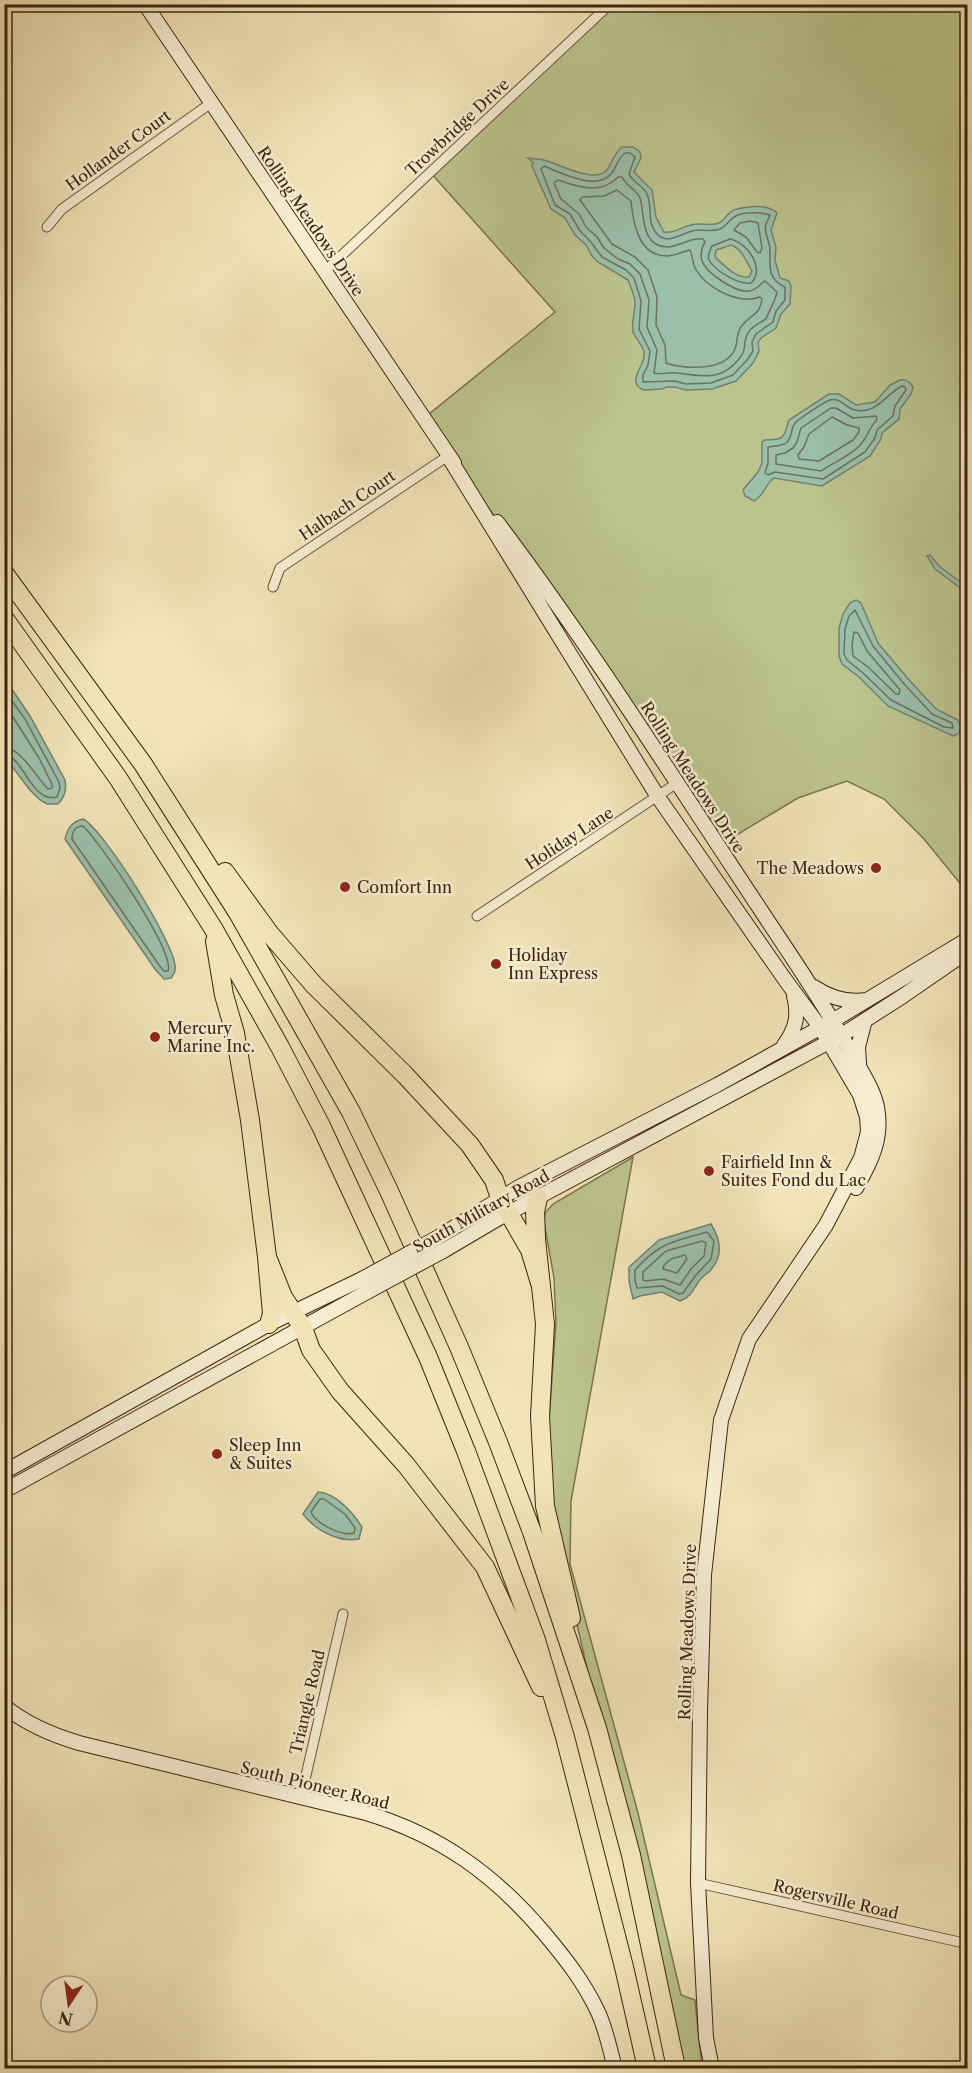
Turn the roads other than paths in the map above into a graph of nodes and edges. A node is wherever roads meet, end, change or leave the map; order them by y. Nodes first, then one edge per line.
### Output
1 (145, 4) edge
2 (610, 4) edge
3 (211, 103) junction
4 (47, 227) dead end
5 (325, 271) junction
6 (448, 456) junction
7 (4, 573) edge
8 (273, 587) dead end
9 (4, 618) edge
10 (143, 764) junction
11 (677, 783) junction
12 (658, 797) junction
13 (477, 916) dead end
14 (213, 928) junction
15 (968, 939) edge
16 (968, 951) edge
17 (811, 986) junction
18 (793, 991) junction
19 (869, 999) junction
20 (834, 1020) junction
21 (866, 1020) junction
22 (820, 1027) junction
23 (836, 1038) junction
24 (782, 1048) junction
25 (859, 1066) junction
26 (538, 1198) junction
27 (504, 1206) junction
28 (826, 1225) junction
29 (267, 1257) junction
30 (540, 1283) junction
31 (299, 1321) junction
32 (269, 1324) junction
33 (33, 1455) junction
34 (4, 1466) edge
35 (4, 1472) edge
36 (4, 1491) edge
37 (343, 1614) dead end
38 (4, 1706) edge
39 (597, 1728) junction
40 (565, 1737) junction
41 (301, 1797) junction
42 (698, 1883) junction
43 (968, 1944) edge
44 (615, 2068) edge
45 (647, 2068) edge
46 (676, 2068) edge
47 (712, 2068) edge

1 - 3 main road, Rolling Meadows Drive
2 - 5 street, Trowbridge Drive
3 - 4 street, Hollander Court
3 - 5 main road, Rolling Meadows Drive
5 - 6 main road, Rolling Meadows Drive
6 - 8 street, Halbach Court
6 - 11 main road, Rolling Meadows Drive
6 - 12 main road, Rolling Meadows Drive
7 - 10 highway
9 - 14 highway
10 - 27 highway
10 - 39 highway
11 - 12 street, Holiday Lane
11 - 17 main road, Rolling Meadows Drive
12 - 13 street, Holiday Lane
12 - 18 main road, Rolling Meadows Drive
14 - 29 highway
14 - 40 highway
15 - 19 main road, South Military Road
16 - 21 main road, South Military Road
17 - 19 main road
17 - 20 main road, Rolling Meadows Drive
18 - 22 main road, Rolling Meadows Drive
18 - 24 main road
19 - 20 main road, South Military Road
20 - 22 main road, South Military Road
20 - 23 main road, Rolling Meadows Drive
21 - 23 main road, South Military Road
21 - 25 main road
22 - 23 main road, Rolling Meadows Drive
22 - 24 main road, South Military Road
23 - 25 main road, Rolling Meadows Drive
23 - 26 main road, South Military Road
23 - 28 main road, Rolling Meadows Drive
24 - 27 main road, South Military Road
25 - 28 main road, Rolling Meadows Drive
26 - 27 main road, South Military Road
26 - 30 highway
27 - 30 highway
27 - 31 main road, South Military Road, bridge
28 - 42 main road, Rolling Meadows Drive
29 - 31 highway
29 - 32 highway
30 - 39 highway
31 - 32 main road, South Military Road
31 - 36 main road, South Military Road
31 - 40 highway
32 - 33 main road, South Military Road
33 - 34 main road
33 - 35 main road, South Military Road
37 - 41 street, Triangle Road
38 - 41 main road, South Pioneer Road
39 - 46 highway
40 - 45 highway
41 - 44 main road, South Pioneer Road
42 - 43 street, Rogersville Road
42 - 47 main road, Rolling Meadows Drive

